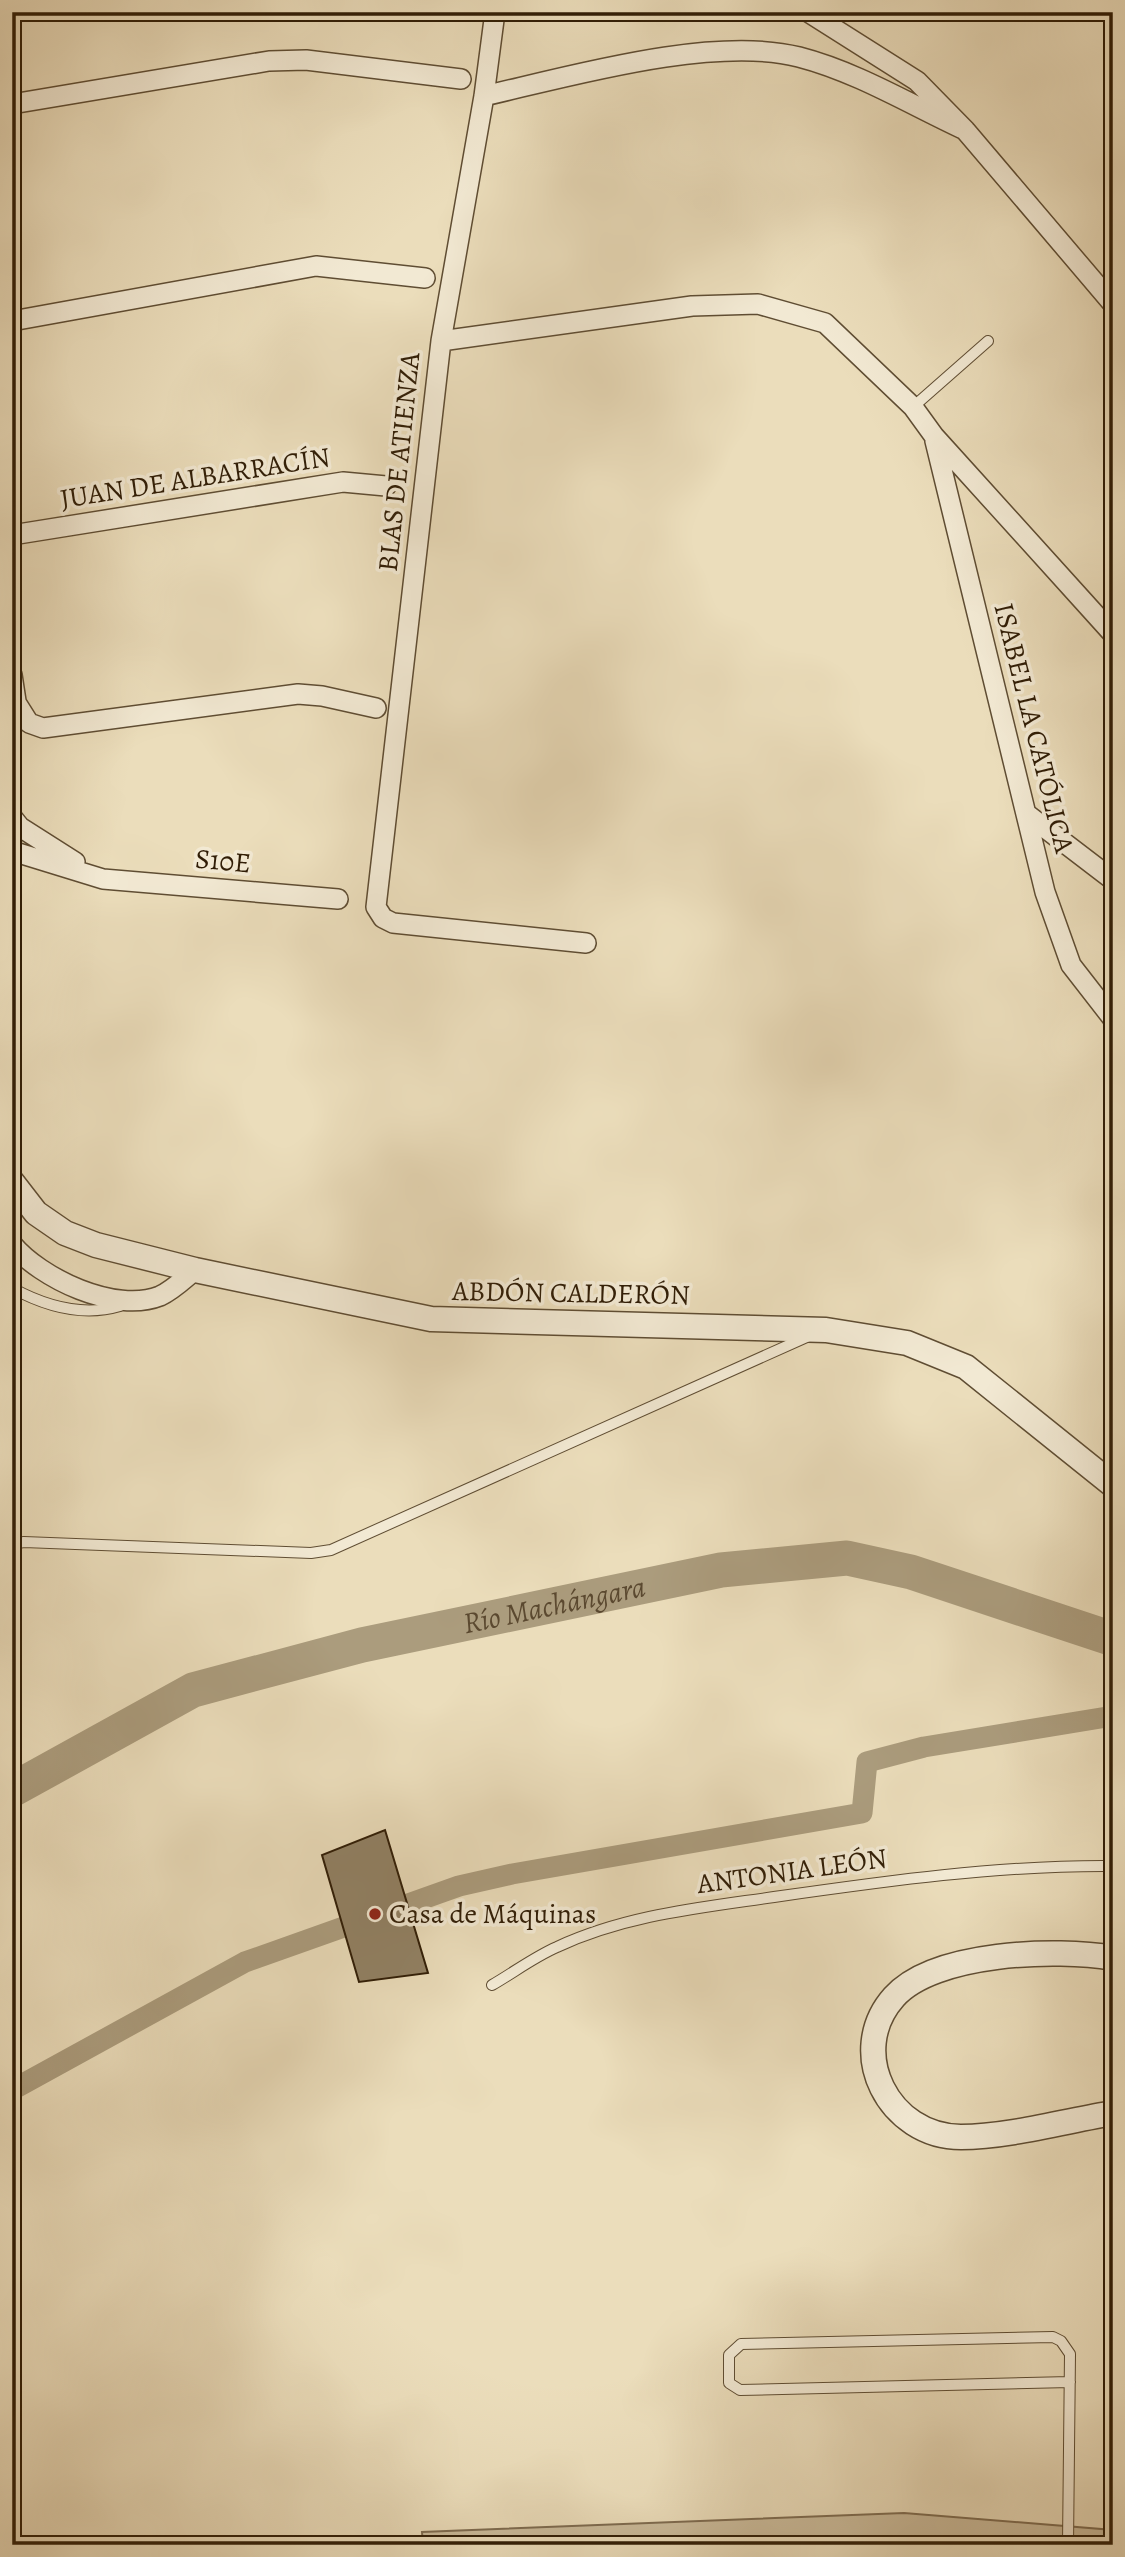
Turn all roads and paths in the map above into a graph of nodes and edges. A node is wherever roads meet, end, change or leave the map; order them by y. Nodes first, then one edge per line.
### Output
1 (495, 12) edge
2 (808, 12) edge
3 (461, 79) dead end
4 (484, 96) junction
5 (12, 104) edge
6 (965, 130) junction
7 (425, 278) dead end
8 (1113, 304) edge
9 (12, 321) edge
10 (441, 341) junction
11 (988, 341) dead end
12 (914, 407) junction
13 (934, 436) junction
14 (386, 486) dead end
15 (12, 535) edge
16 (1113, 634) edge
17 (12, 675) edge
18 (14, 699) edge
19 (376, 708) dead end
20 (1028, 815) junction
21 (12, 817) edge
22 (12, 851) edge
23 (103, 879) junction
24 (1113, 880) edge
25 (338, 899) dead end
26 (586, 943) dead end
27 (1113, 1019) edge
28 (12, 1182) edge
29 (12, 1244) edge
30 (195, 1270) junction
31 (12, 1288) edge
32 (141, 1299) junction
33 (826, 1329) junction
34 (1113, 1485) edge
35 (12, 1544) edge
36 (1113, 1866) edge
37 (1113, 1958) edge
38 (492, 1985) dead end
39 (1113, 2113) edge
40 (1070, 2382) junction
41 (1068, 2545) edge

1 - 4 street, BLAS DE ATIENZA
2 - 6 street
3 - 5 street
4 - 6 street
4 - 10 street, BLAS DE ATIENZA
6 - 8 street
7 - 9 street
10 - 12 street
10 - 26 street, BLAS DE ATIENZA
11 - 12 lane
12 - 13 street
13 - 16 street
13 - 20 street, ISABEL LA CATÓLICA
14 - 15 street, JUAN DE ALBARRACÍN
17 - 18 street
18 - 19 street
20 - 24 street
20 - 27 street, ISABEL LA CATÓLICA
21 - 23 street
22 - 23 street
23 - 25 street, S10E
28 - 30 street, ABDÓN CALDERÓN
29 - 32 street
30 - 32 street
30 - 33 street, ABDÓN CALDERÓN
31 - 32 lane
33 - 34 street, ABDÓN CALDERÓN
33 - 35 lane
36 - 38 lane, ANTONIA LEÓN
37 - 39 street
40 - 40 lane
40 - 41 lane

